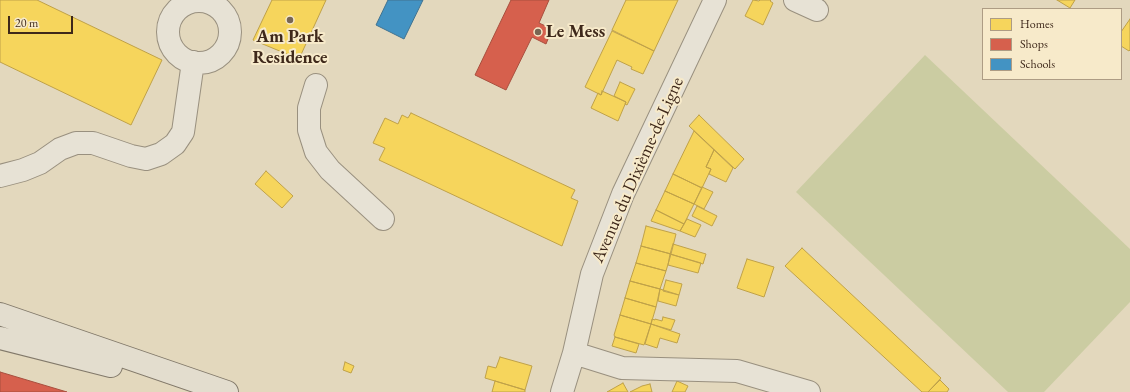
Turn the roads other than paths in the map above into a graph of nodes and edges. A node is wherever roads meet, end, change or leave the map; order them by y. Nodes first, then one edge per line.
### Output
1 (715, 0) edge
2 (795, 0) edge
3 (817, 10) dead end
4 (193, 62) dead end
5 (316, 85) dead end
6 (0, 176) edge
7 (383, 219) dead end
8 (0, 314) edge
9 (0, 338) edge
10 (574, 352) junction
11 (218, 392) edge
12 (227, 392) edge
13 (562, 392) edge
14 (808, 392) edge

1 - 10 street, Avenue du Dixième-de-Ligne
2 - 3 street
4 - 6 street
5 - 7 street
8 - 12 main road
9 - 11 main road
10 - 13 street, Avenue du Dixième-de-Ligne
10 - 14 street

